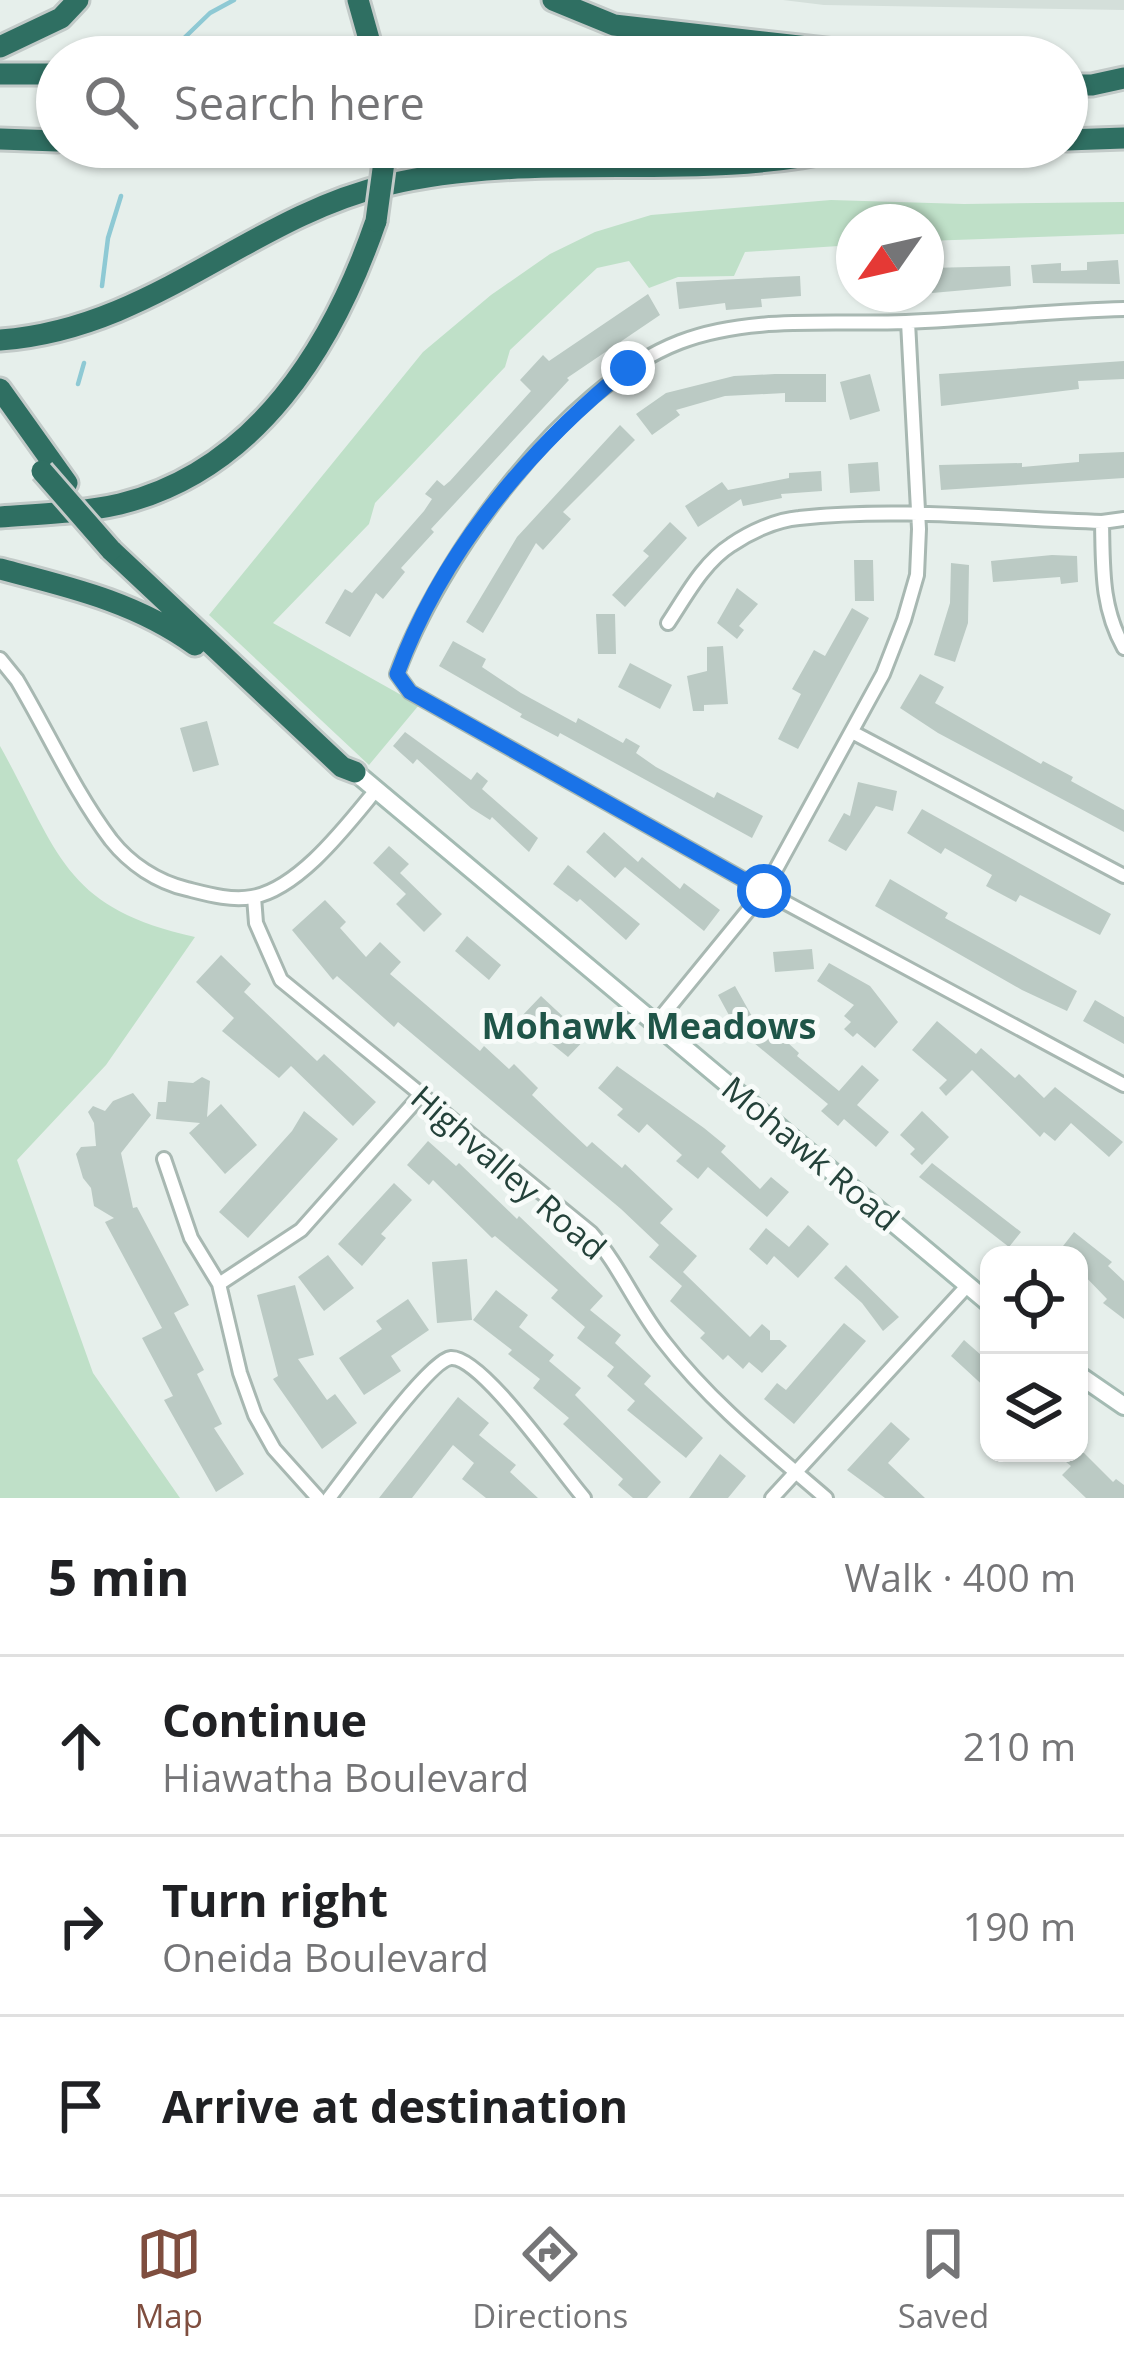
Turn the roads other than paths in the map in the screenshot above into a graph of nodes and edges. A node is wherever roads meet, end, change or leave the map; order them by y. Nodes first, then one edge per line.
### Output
1 (78, 0) edge
2 (358, 0) edge
3 (554, 0) edge
4 (368, 36) edge
5 (711, 36) edge
6 (0, 47) edge
7 (1088, 73) edge
8 (0, 74) edge
9 (36, 74) edge
10 (1124, 77) edge
11 (1088, 85) edge
12 (1124, 138) edge
13 (1088, 139) edge
14 (0, 140) edge
15 (36, 140) edge
16 (383, 168) edge
17 (495, 168) edge
18 (1124, 309) edge
19 (908, 322) junction
20 (0, 340) edge
21 (0, 389) edge
22 (0, 412) edge
23 (917, 516) junction
24 (0, 517) edge
25 (1124, 519) edge
26 (1102, 522) junction
27 (117, 548) junction
28 (0, 568) edge
29 (668, 623) dead end
30 (1124, 648) edge
31 (0, 659) edge
32 (263, 694) junction
33 (852, 732) junction
34 (356, 772) junction
35 (376, 790) junction
36 (1124, 875) edge
37 (764, 891) junction
38 (254, 897) junction
39 (657, 1022) junction
40 (1124, 1084) edge
41 (421, 1095) junction
42 (164, 1159) dead end
43 (219, 1284) junction
44 (967, 1286) junction
45 (980, 1296) edge
46 (1088, 1381) edge
47 (1124, 1406) edge
48 (796, 1472) junction
49 (318, 1498) edge
50 (329, 1498) edge
51 (584, 1498) edge
52 (772, 1498) edge
53 (826, 1498) edge

1 - 6 highway
2 - 4 highway
3 - 5 highway
7 - 10 highway
8 - 9 highway
10 - 11 highway
12 - 13 highway
14 - 15 highway
16 - 24 highway, bridge
17 - 20 highway
18 - 19 street
19 - 23 street
19 - 37 street
21 - 27 highway
22 - 27 highway, bridge
23 - 26 street
23 - 29 street
23 - 33 street
25 - 26 street
26 - 30 street
27 - 32 highway
27 - 34 highway
28 - 32 highway
31 - 38 street
32 - 34 highway
33 - 36 street
33 - 37 street
34 - 35 main road, Mohawk Road
35 - 38 street
35 - 39 main road, Mohawk Road
37 - 39 street
37 - 40 street
38 - 41 street, Highvalley Road
39 - 44 main road, Mohawk Road
41 - 43 street
41 - 48 street, Highvalley Road
42 - 43 street
43 - 49 street
44 - 45 main road, Mohawk Road
44 - 48 street
46 - 47 main road
48 - 52 street
48 - 53 street, Highvalley Road
50 - 51 street

